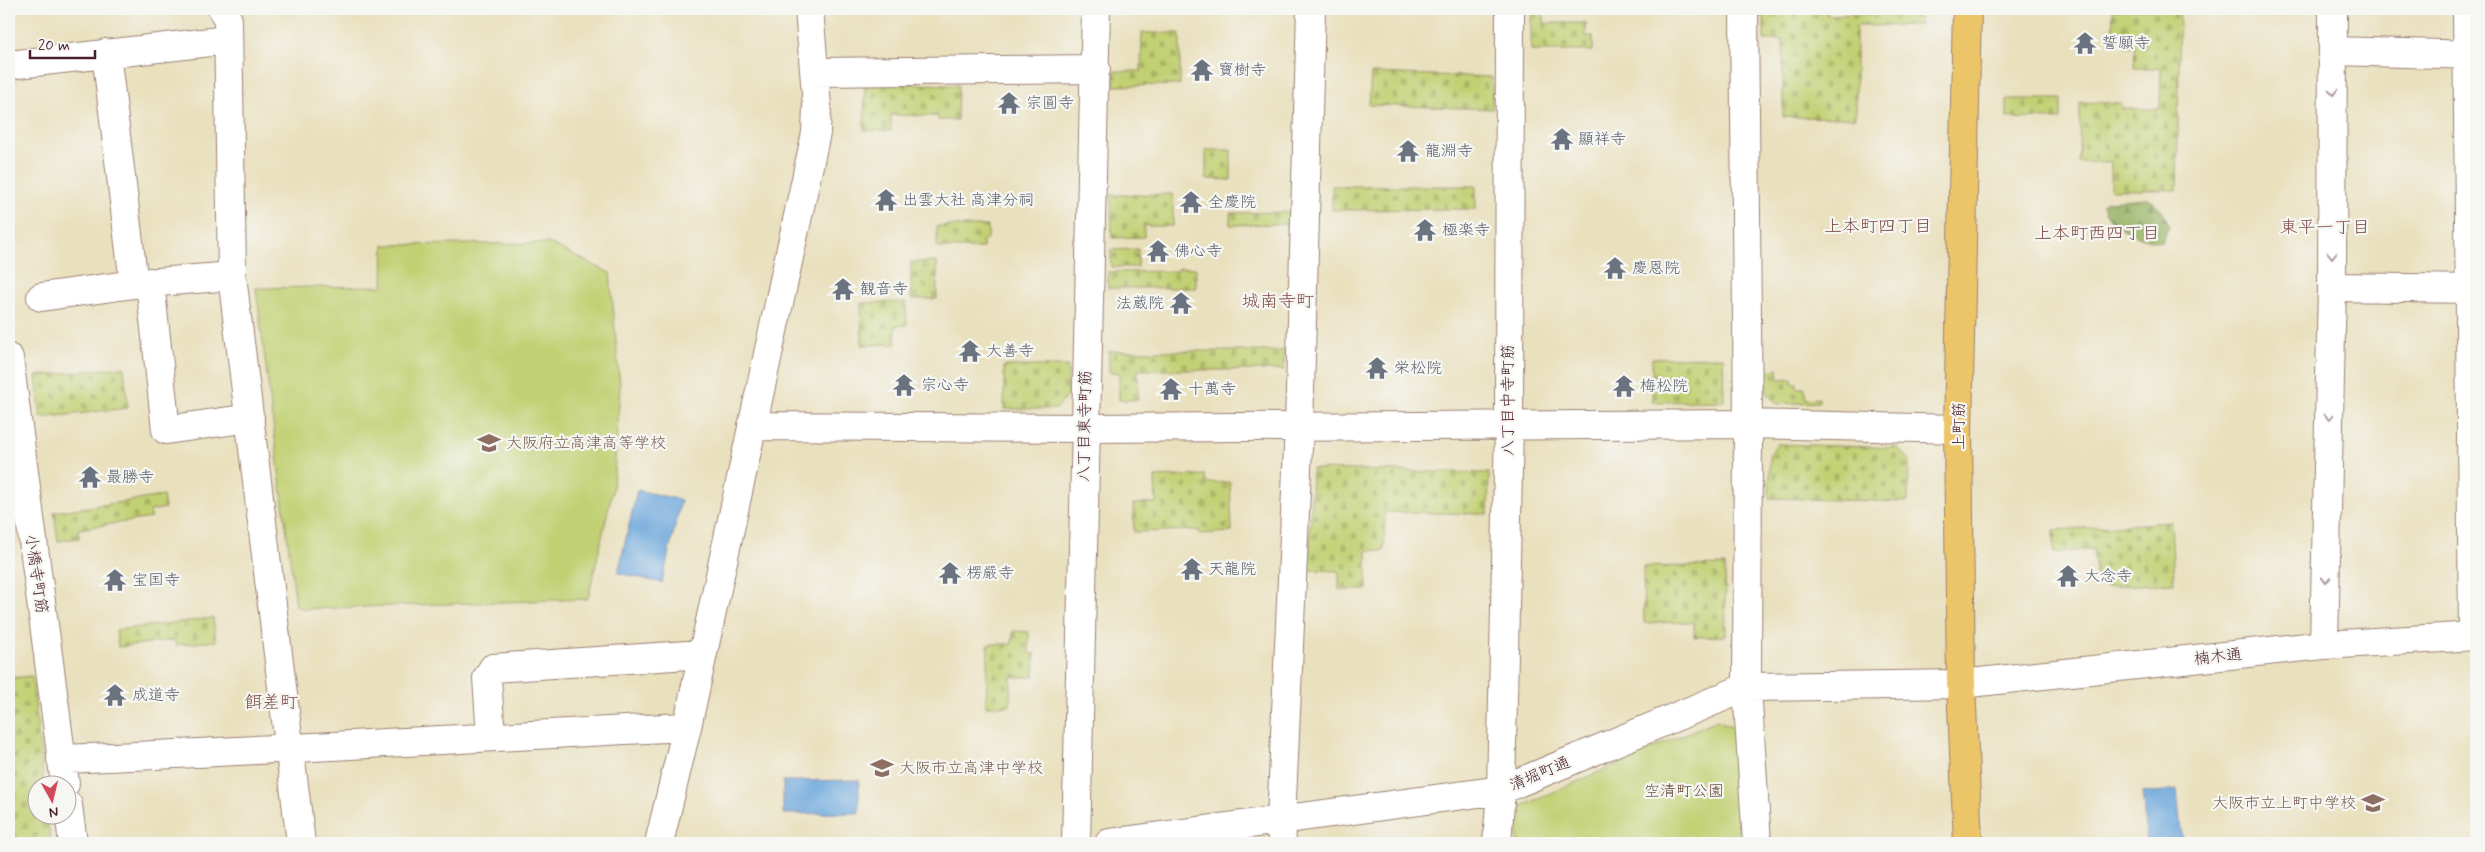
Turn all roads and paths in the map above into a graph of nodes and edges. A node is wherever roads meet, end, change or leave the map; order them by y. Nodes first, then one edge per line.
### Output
1 (222, 9) edge
2 (809, 9) edge
3 (1096, 9) edge
4 (1311, 9) edge
5 (1510, 9) edge
6 (1744, 9) edge
7 (1967, 9) edge
8 (2333, 9) edge
9 (2467, 9) edge
10 (228, 40) junction
11 (2333, 51) junction
12 (106, 53) junction
13 (2472, 55) edge
14 (9, 65) edge
15 (1096, 69) junction
16 (815, 72) junction
17 (232, 276) junction
18 (142, 283) junction
19 (2332, 287) junction
20 (2473, 289) edge
21 (41, 297) dead end
22 (9, 358) edge
23 (250, 418) junction
24 (1508, 424) junction
25 (1748, 424) junction
26 (1299, 425) junction
27 (752, 426) junction
28 (1085, 428) junction
29 (1958, 429) junction
30 (2474, 636) edge
31 (2324, 646) junction
32 (702, 654) junction
33 (1961, 684) junction
34 (1747, 687) junction
35 (687, 727) junction
36 (491, 736) junction
37 (289, 750) junction
38 (63, 772) edge
39 (1501, 790) junction
40 (70, 824) edge
41 (1281, 832) edge
42 (73, 843) edge
43 (302, 843) edge
44 (659, 843) edge
45 (1076, 843) edge
46 (1109, 843) edge
47 (1497, 843) edge
48 (1757, 843) edge
49 (1968, 843) edge

1 - 10 street
2 - 16 street
3 - 15 street, 八丁目東寺町筋
4 - 26 street
5 - 24 street, 八丁目中寺町筋
6 - 25 street
7 - 29 main road, 上町筋
8 - 11 street
9 - 13 street
10 - 12 street
10 - 17 street
11 - 13 street
11 -> 19 street
12 - 14 street
12 - 18 street
13 - 20 street
15 - 16 street
15 - 28 street, 八丁目東寺町筋
16 - 27 street
17 - 18 street
17 - 23 street
18 - 21 street
18 - 23 street
19 - 20 street
19 -> 31 street
20 - 30 street
22 - 38 street, 小橋寺町筋
23 - 37 street
24 - 25 street
24 - 26 street
24 - 39 street, 八丁目中寺町筋
25 - 29 street
25 - 34 street
26 - 28 street
26 - 41 street
27 - 28 street
27 - 32 street
28 - 45 street, 八丁目東寺町筋
29 - 33 main road, 上町筋
30 - 31 street, 楠木通
31 - 33 street, 楠木通
32 - 35 street
32 - 36 street
33 - 34 street, 清堀町通
33 - 49 main road, 上町筋
34 - 39 street, 清堀町通
34 - 48 street
35 - 36 street
35 - 44 street
36 - 37 street
37 - 38 street
37 - 43 street
39 - 41 street, 清堀町通
39 - 47 street, 八丁目中寺町筋
40 - 42 street
41 - 46 street, 清堀町通

